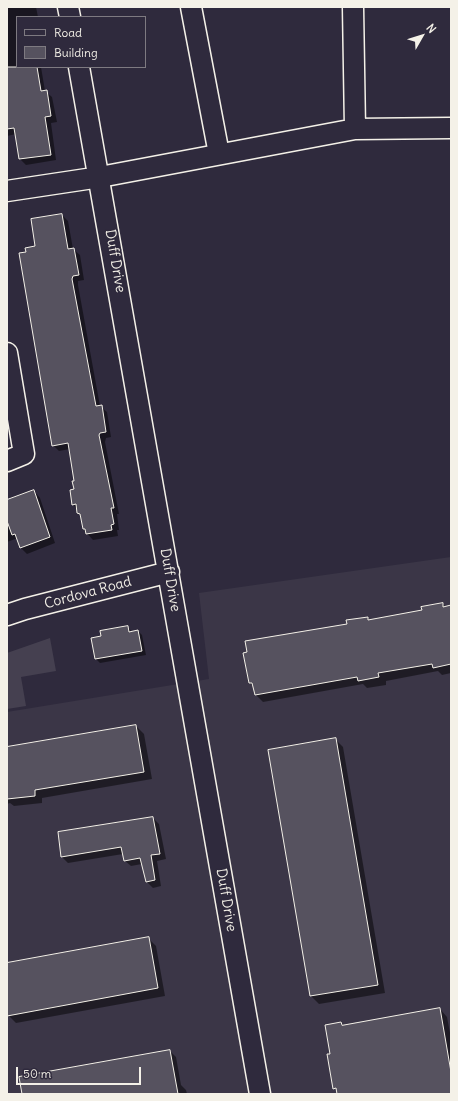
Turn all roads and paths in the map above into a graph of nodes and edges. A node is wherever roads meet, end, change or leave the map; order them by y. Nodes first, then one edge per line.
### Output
1 (191, 7) edge
2 (353, 7) edge
3 (79, 68) edge
4 (451, 128) edge
5 (355, 129) junction
6 (219, 154) junction
7 (100, 177) junction
8 (7, 192) edge
9 (7, 353) edge
10 (7, 461) edge
11 (169, 572) junction
12 (7, 615) edge
13 (260, 1094) edge

1 - 6 street
2 - 5 street
3 - 7 street, Duff Drive
4 - 5 street
5 - 6 street
6 - 7 street
7 - 8 street
7 - 11 street, Duff Drive
9 - 10 street
11 - 12 street, Cordova Road
11 - 13 street, Duff Drive

